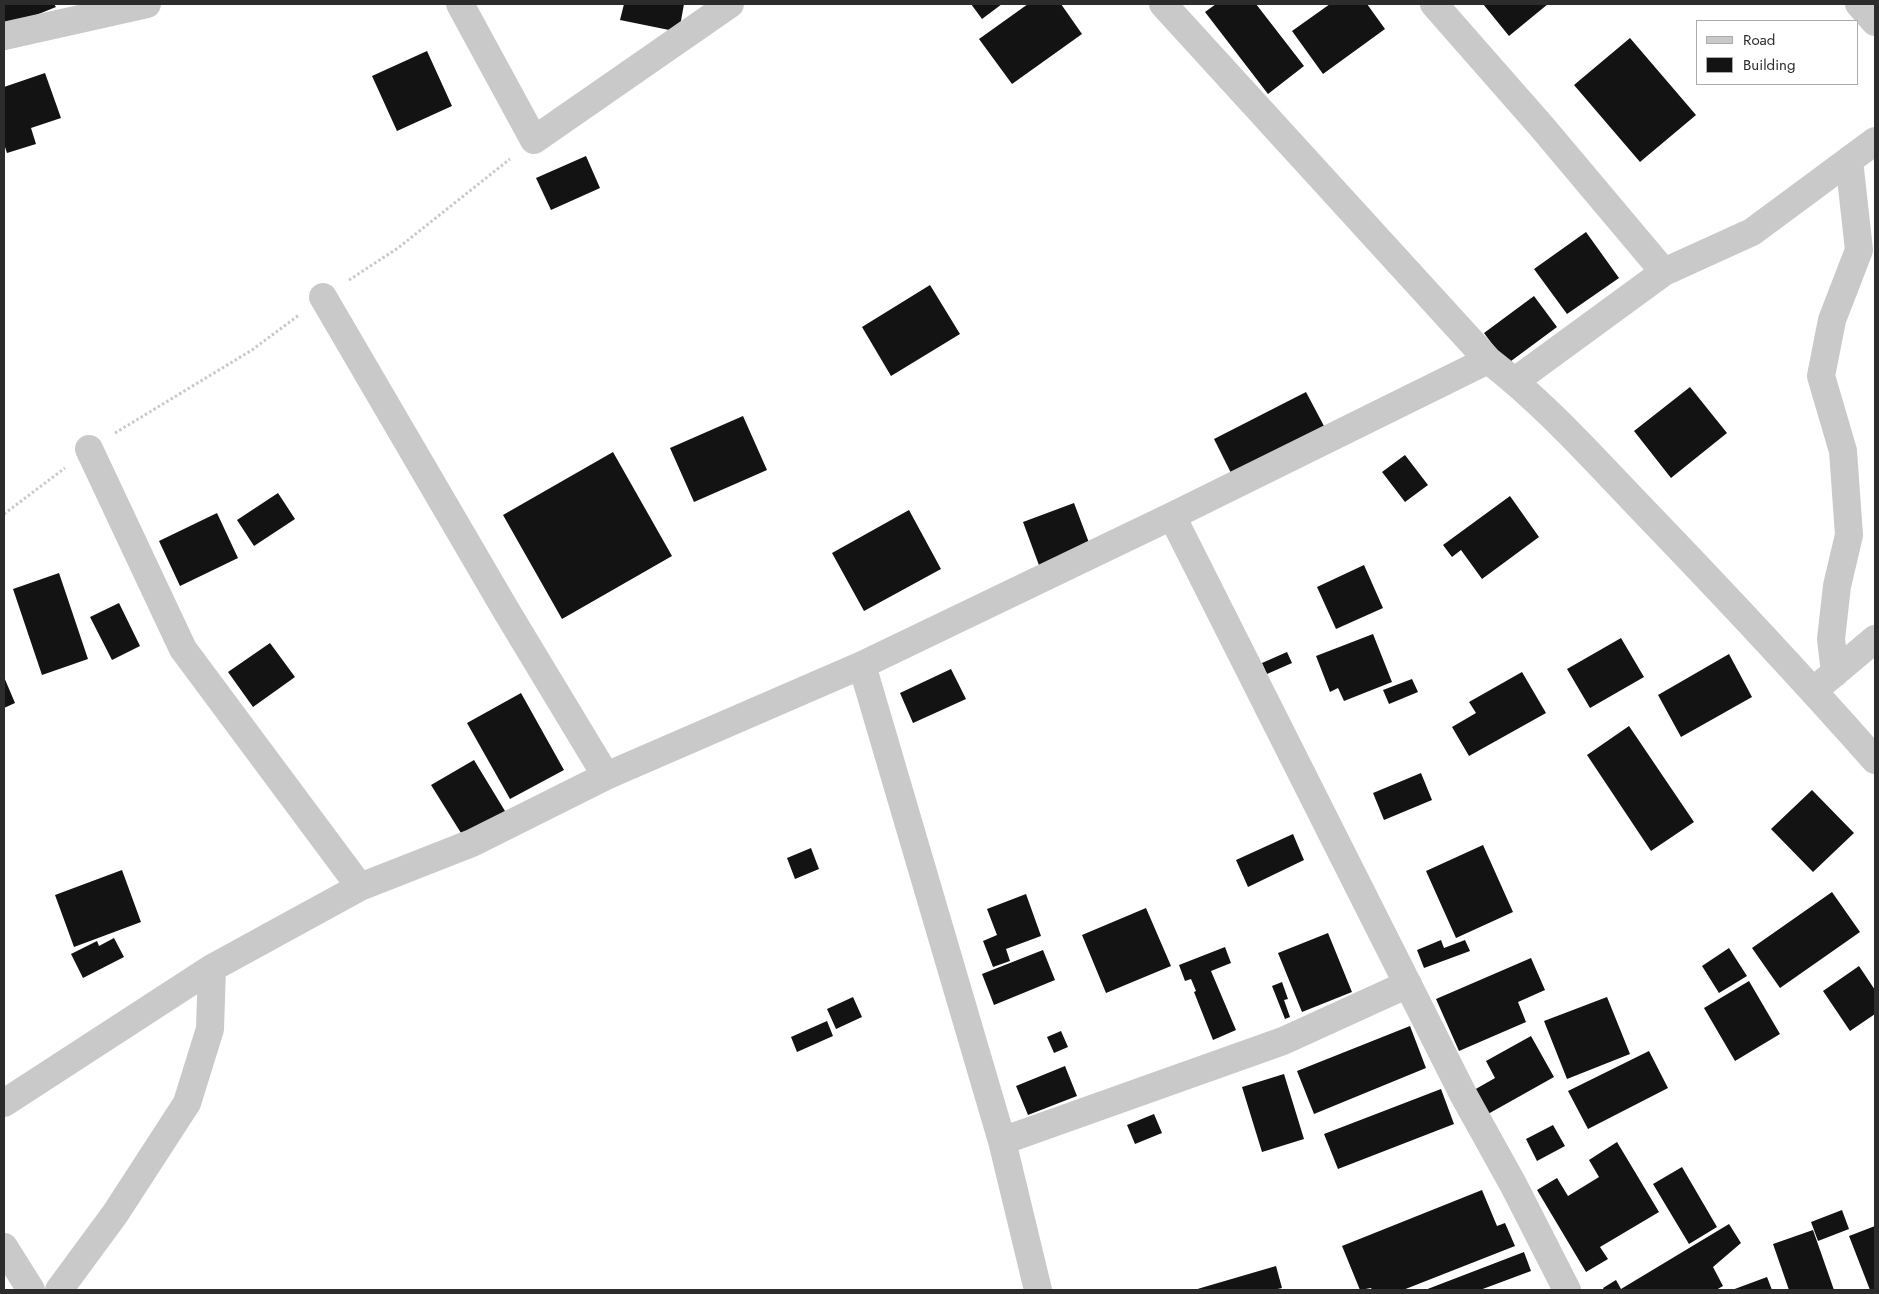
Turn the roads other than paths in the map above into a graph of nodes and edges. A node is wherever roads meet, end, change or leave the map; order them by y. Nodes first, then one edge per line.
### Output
1 (147, 4) edge
2 (460, 4) edge
3 (730, 4) edge
4 (1164, 4) edge
5 (1434, 4) edge
6 (1859, 4) edge
7 (1875, 22) edge
8 (4, 36) edge
9 (1875, 141) edge
10 (1849, 160) junction
11 (1664, 272) junction
12 (323, 297) road end
13 (1488, 360) junction
14 (1515, 381) junction
15 (89, 449) road end
16 (1172, 516) junction
17 (1875, 639) edge
18 (862, 665) junction
19 (1835, 673) junction
20 (1814, 690) junction
21 (1875, 760) edge
22 (606, 776) junction
23 (360, 886) junction
24 (212, 968) junction
25 (1408, 984) junction
26 (4, 1103) edge
27 (1002, 1141) junction
28 (4, 1247) edge
29 (31, 1290) edge
30 (59, 1290) edge
31 (1038, 1290) edge
32 (1567, 1290) edge

1 - 8 street
2 - 3 street
4 - 13 street
5 - 11 street
6 - 7 street
9 - 10 street
10 - 11 street
10 - 19 street
11 - 14 street
12 - 22 street
13 - 14 street
13 - 16 street
14 - 20 street
15 - 23 street
16 - 18 street
16 - 25 street
17 - 19 street
18 - 22 street
18 - 27 street
19 - 20 street
20 - 21 street
22 - 23 street
23 - 24 street
24 - 26 street
24 - 30 street
25 - 27 street
25 - 32 street
27 - 31 street
28 - 29 street

